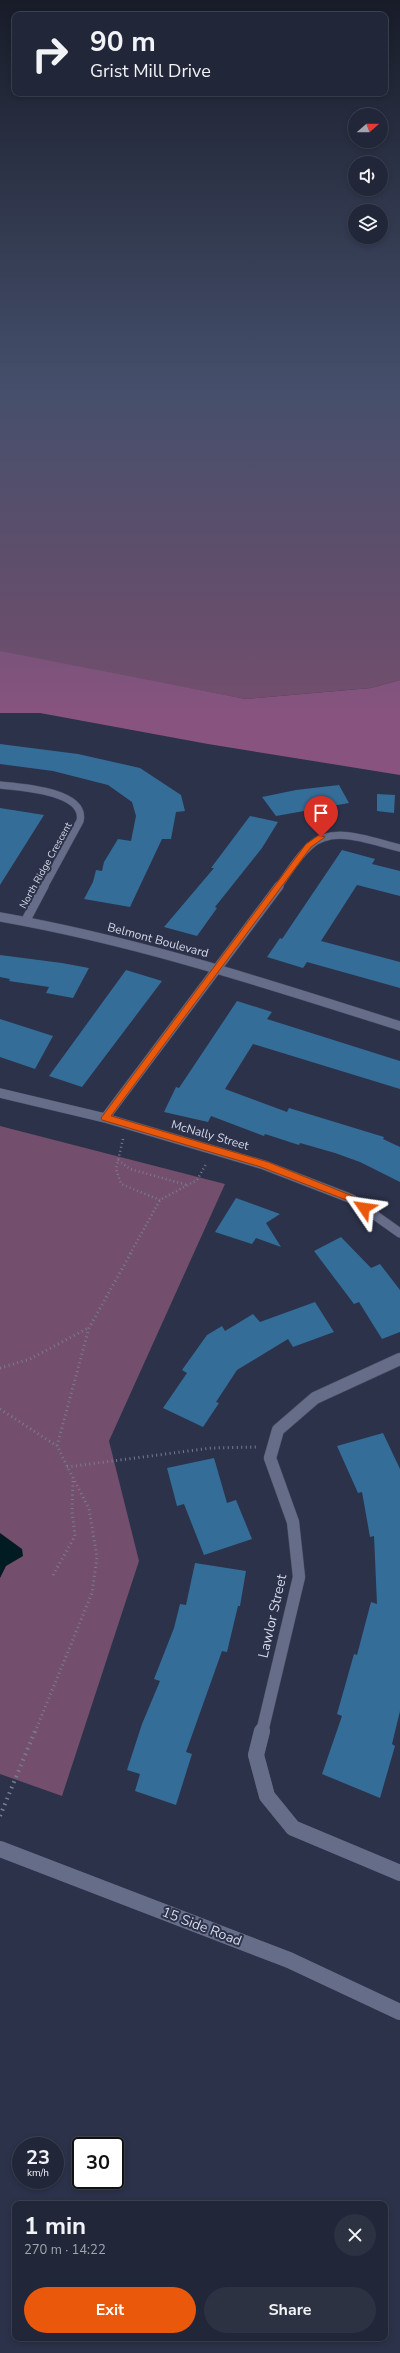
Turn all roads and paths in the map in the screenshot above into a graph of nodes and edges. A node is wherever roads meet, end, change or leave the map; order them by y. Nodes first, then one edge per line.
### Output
1 (0, 785) edge
2 (400, 848) edge
3 (0, 917) edge
4 (26, 920) junction
5 (217, 968) junction
6 (400, 1026) edge
7 (0, 1093) edge
8 (105, 1118) junction
9 (126, 1124) junction
10 (214, 1150) junction
11 (118, 1160) junction
12 (187, 1186) junction
13 (160, 1200) junction
14 (400, 1233) edge
15 (89, 1328) junction
16 (400, 1359) edge
17 (0, 1368) edge
18 (0, 1409) edge
19 (57, 1446) junction
20 (273, 1446) junction
21 (67, 1467) junction
22 (73, 1478) junction
23 (53, 1575) dead end
24 (0, 1816) edge
25 (0, 1849) edge
26 (400, 1873) edge
27 (400, 2012) edge

1 - 4 street, North Ridge Crescent
2 - 5 street
3 - 4 street, Belmont Boulevard
4 - 5 street, Belmont Boulevard
5 - 6 street, Belmont Boulevard
5 - 8 street
7 - 8 street, McNally Street
8 - 9 street, McNally Street
9 - 10 street, McNally Street
9 - 11 path
10 - 12 path
10 - 14 street, McNally Street
11 - 12 path
11 - 13 path
12 - 13 path
13 - 15 path
15 - 17 path
15 - 19 path
16 - 20 street, Lawlor Street
18 - 19 path
19 - 21 path
20 - 21 path
20 - 26 street, Lawlor Street
21 - 22 path
22 - 23 path
22 - 24 path
25 - 27 street, 15 Side Road

